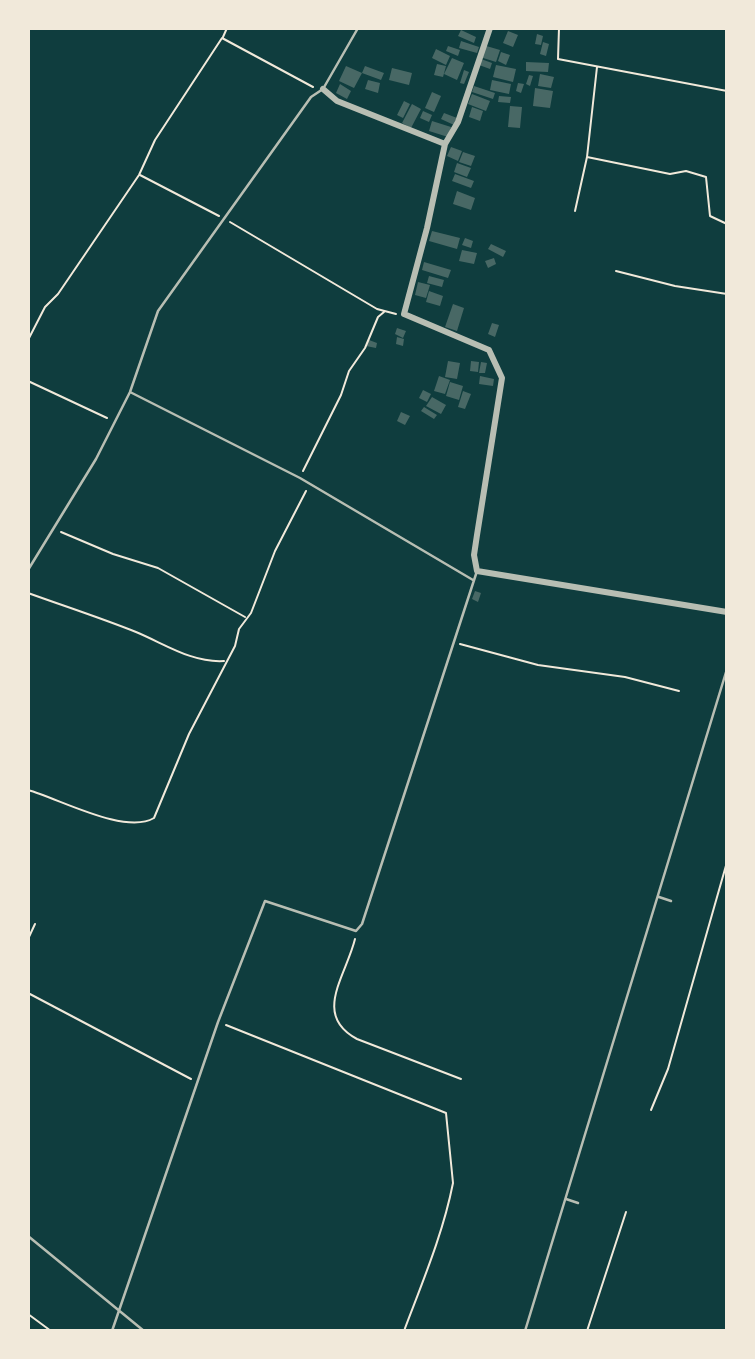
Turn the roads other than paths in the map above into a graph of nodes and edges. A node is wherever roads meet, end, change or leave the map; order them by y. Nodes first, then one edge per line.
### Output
1 (359, 28) edge
2 (490, 28) edge
3 (323, 89) junction
4 (445, 145) junction
5 (130, 392) junction
6 (28, 570) edge
7 (477, 572) junction
8 (473, 580) junction
9 (727, 612) edge
10 (727, 669) edge
11 (659, 897) junction
12 (671, 901) dead end
13 (566, 1199) junction
14 (578, 1203) dead end
15 (28, 1236) edge
16 (119, 1311) junction
17 (112, 1331) edge
18 (144, 1331) edge
19 (525, 1331) edge

1 - 3 lane
2 - 4 street
3 - 4 street
3 - 5 lane
4 - 7 street
5 - 6 lane
5 - 8 lane
7 - 8 lane
7 - 9 street
8 - 16 lane
10 - 11 lane
11 - 12 lane
11 - 13 lane
13 - 14 lane
13 - 19 lane
15 - 16 lane
16 - 17 lane
16 - 18 lane

